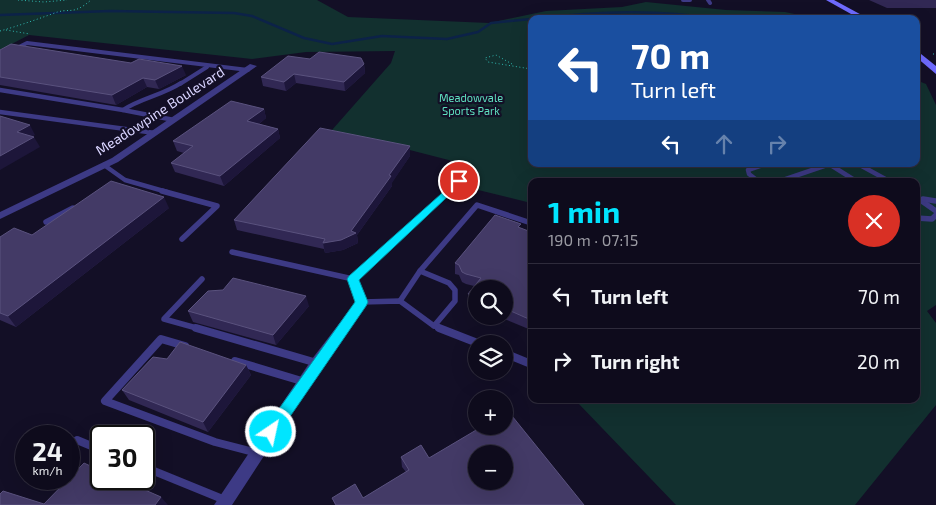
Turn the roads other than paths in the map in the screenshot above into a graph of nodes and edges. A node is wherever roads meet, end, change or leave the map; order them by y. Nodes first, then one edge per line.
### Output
1 (683, 0) edge
2 (690, 0) edge
3 (829, 0) edge
4 (858, 15) edge
5 (7, 53) edge
6 (920, 56) edge
7 (207, 67) junction
8 (250, 68) joint
9 (936, 71) edge
10 (0, 90) edge
11 (123, 110) junction
12 (0, 112) edge
13 (174, 120) junction
14 (154, 133) junction
15 (104, 165) junction
16 (757, 167) edge
17 (820, 167) edge
18 (834, 167) edge
19 (863, 167) edge
20 (754, 178) edge
21 (789, 178) edge
22 (851, 178) edge
23 (884, 178) edge
24 (125, 180) junction
25 (459, 181) dead end
26 (116, 184) edge
27 (920, 198) edge
28 (920, 200) edge
29 (936, 201) edge
30 (81, 203) edge
31 (936, 211) edge
32 (936, 215) edge
33 (0, 216) edge
34 (920, 218) edge
35 (46, 222) dead end
36 (528, 222) edge
37 (182, 239) dead end
38 (232, 252) dead end
39 (420, 271) junction
40 (202, 279) dead end
41 (353, 279) junction
42 (400, 301) junction
43 (362, 302) junction
44 (434, 326) junction
45 (468, 339) edge
46 (189, 347) edge
47 (513, 357) edge
48 (225, 358) edge
49 (528, 363) edge
50 (317, 364) junction
51 (305, 382) junction
52 (257, 453) junction
53 (155, 472) edge
54 (223, 502) edge

1 - 2 lane
3 - 4 main road
5 - 7 lane
6 - 9 main road
7 - 8 lane
7 - 11 lane
8 - 13 street, Meadowpine Boulevard
10 - 11 lane
11 - 13 lane
12 - 14 lane
13 - 14 street, Meadowpine Boulevard
14 - 15 street, Meadowpine Boulevard
15 - 24 lane
15 - 33 street, Meadowpine Boulevard
16 - 20 lane
17 - 21 lane
18 - 22 lane
19 - 23 lane
24 - 26 lane
24 - 37 lane
25 - 41 lane
27 - 29 lane
28 - 31 lane
30 - 35 lane
32 - 34 lane
36 - 39 lane
38 - 41 lane
39 - 42 lane
39 - 44 lane
40 - 50 lane
41 - 43 lane
42 - 43 lane
42 - 44 lane
43 - 50 street
44 - 45 lane
46 - 52 lane
47 - 49 lane
48 - 51 lane
50 - 51 street
51 - 52 street
52 - 54 street
53 - 54 lane

